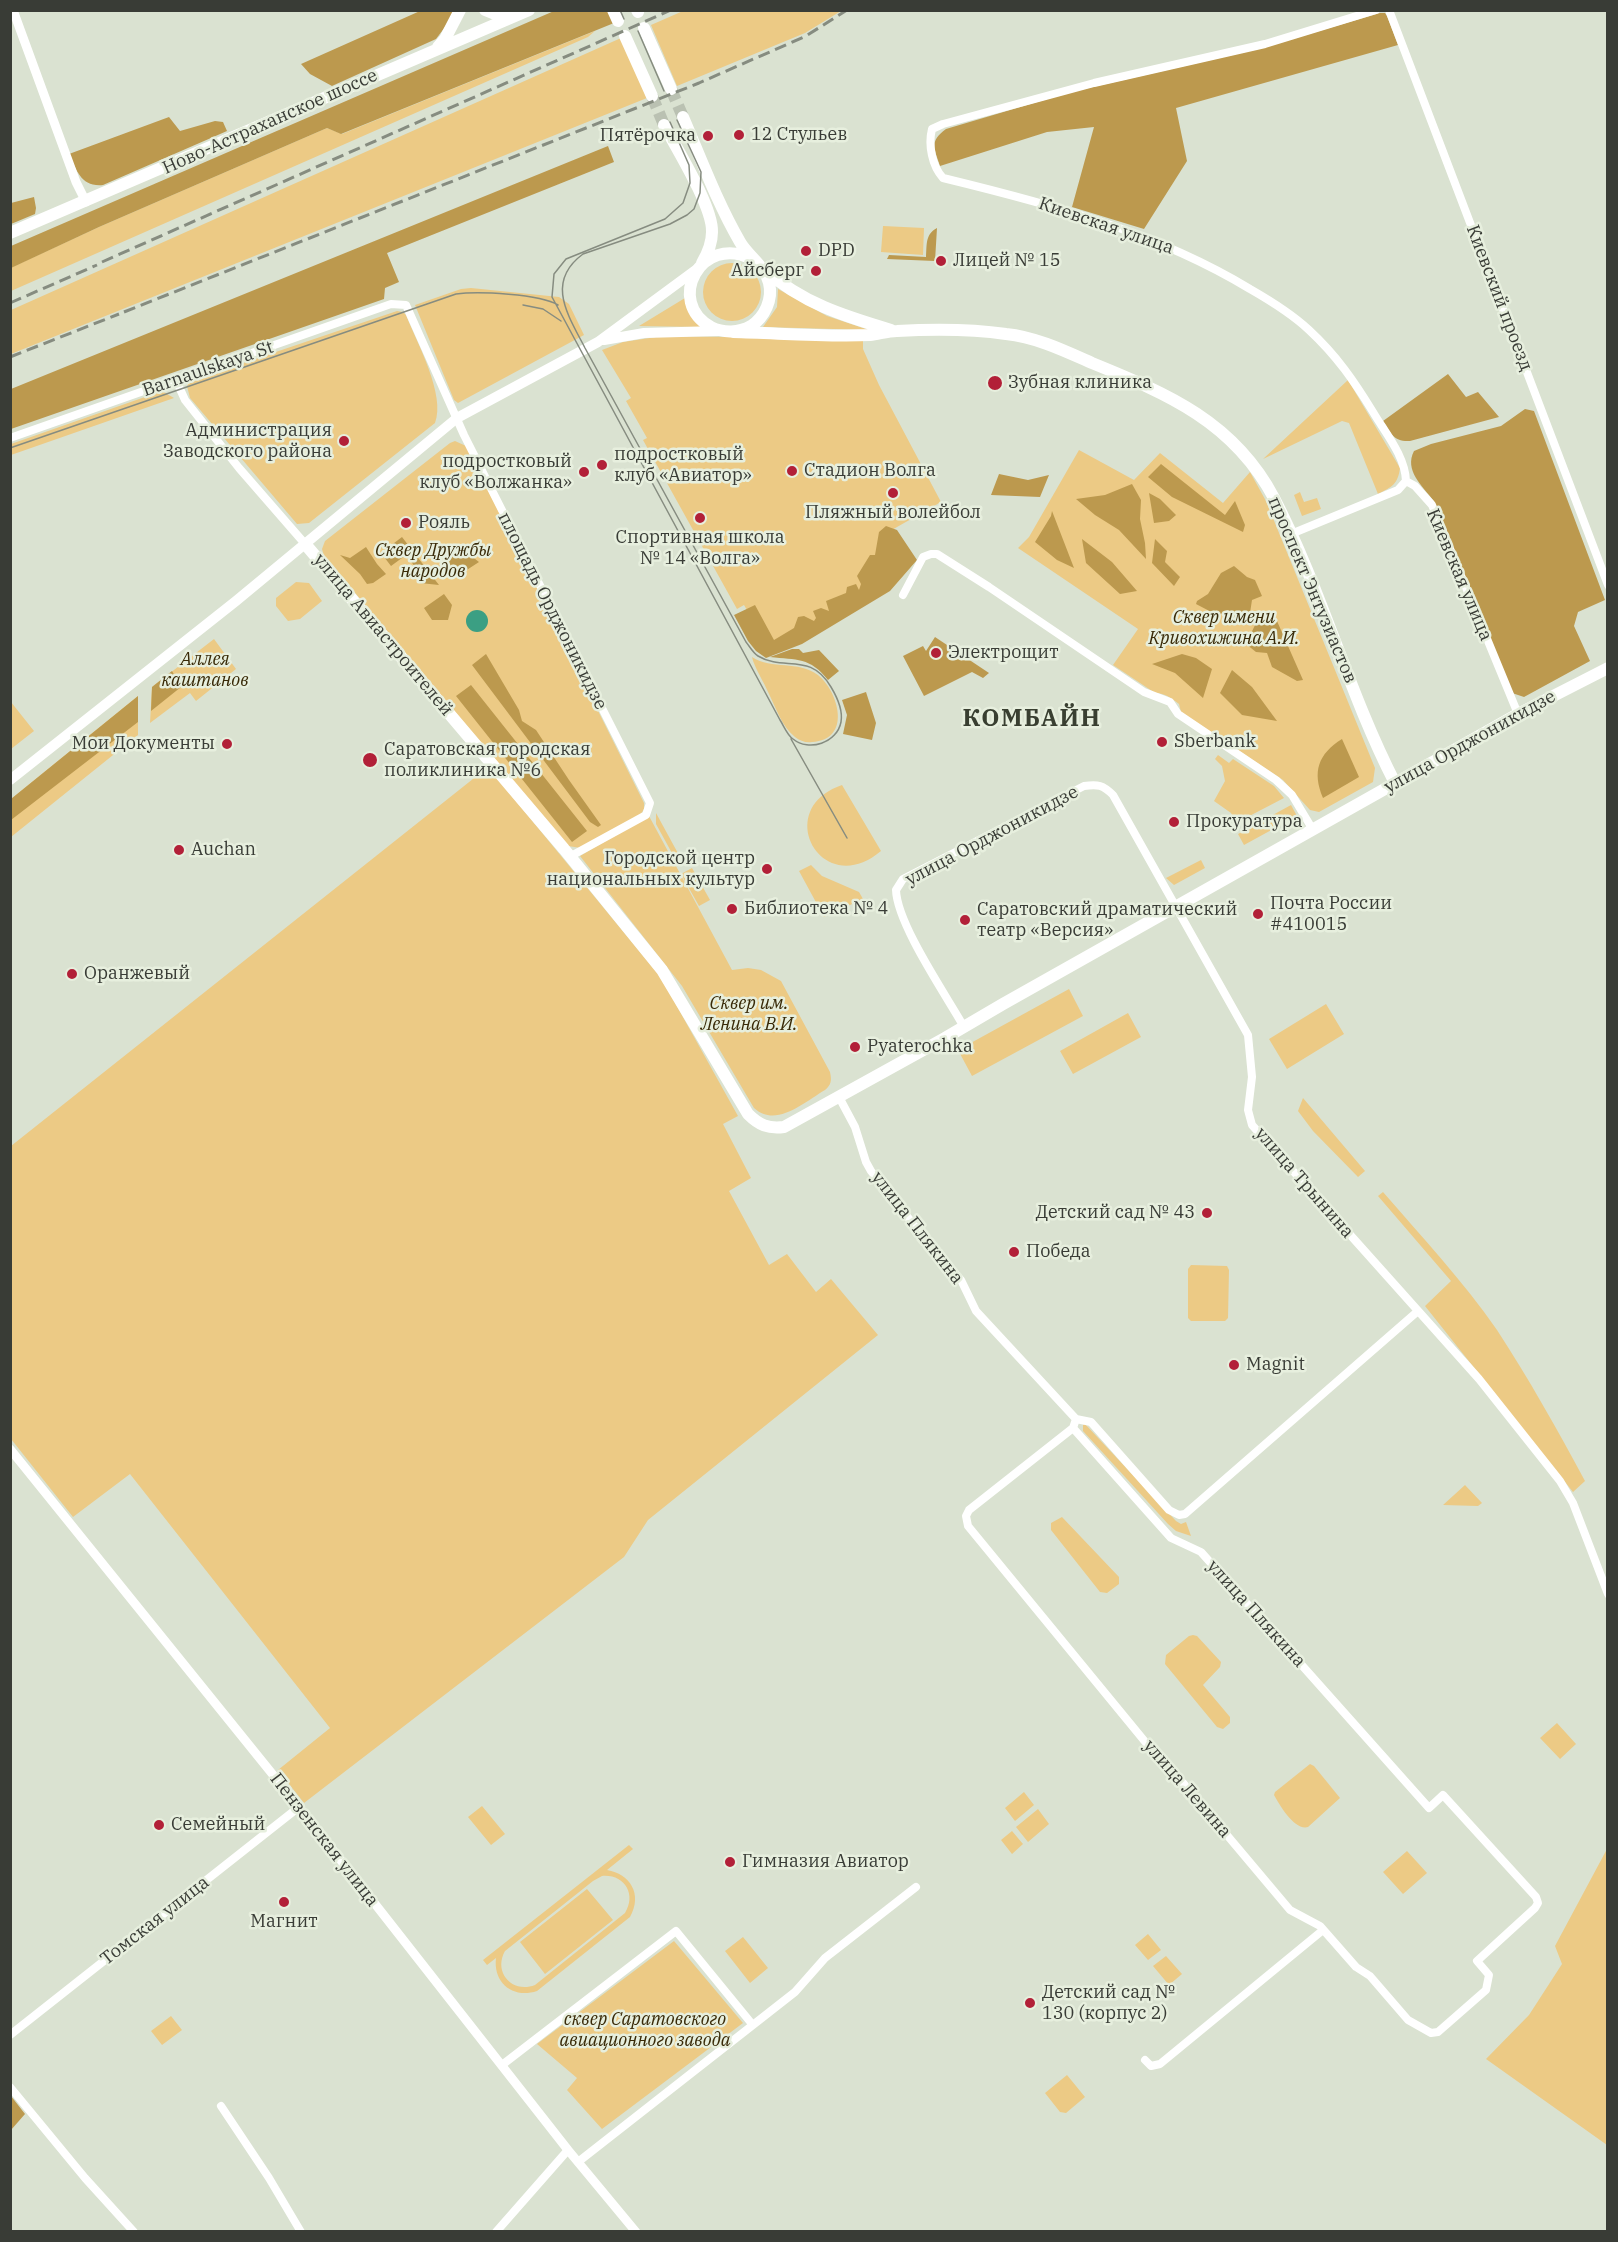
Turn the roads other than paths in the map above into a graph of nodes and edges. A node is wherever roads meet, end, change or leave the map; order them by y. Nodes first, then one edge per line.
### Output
1 (13, 10) edge
2 (460, 10) edge
3 (485, 10) edge
4 (529, 10) edge
5 (1376, 10) edge
6 (1389, 10) edge
7 (512, 17) junction
8 (644, 28) dead end
9 (625, 36) dead end
10 (435, 50) junction
11 (671, 89) tunnel mouth
12 (652, 96) tunnel mouth
13 (683, 117) tunnel mouth
14 (664, 124) tunnel mouth
15 (86, 202) junction
16 (10, 233) edge
17 (756, 263) junction
18 (700, 266) junction
19 (406, 305) joint
20 (729, 331) junction
21 (895, 331) junction
22 (598, 342) junction
23 (176, 380) junction
24 (457, 418) junction
25 (10, 438) edge
26 (1406, 481) junction
27 (1291, 534) junction
28 (306, 544) junction
29 (1608, 585) edge
30 (903, 595) dead end
31 (1608, 668) edge
32 (1518, 714) junction
33 (10, 780) edge
34 (1395, 783) junction
35 (1313, 830) junction
36 (571, 856) junction
37 (1175, 906) junction
38 (964, 1027) junction
39 (838, 1097) junction
40 (757, 1123) joint
41 (1418, 1311) junction
42 (1076, 1419) junction
43 (1073, 1428) junction
44 (10, 1449) edge
45 (1608, 1594) edge
46 (299, 1807) junction
47 (916, 1887) dead end
48 (1323, 1929) junction
49 (752, 2025) junction
50 (1434, 2033) joint
51 (10, 2035) edge
52 (1145, 2060) dead end
53 (502, 2065) junction
54 (10, 2087) edge
55 (221, 2106) dead end
56 (568, 2150) junction
57 (578, 2162) junction
58 (134, 2232) edge
59 (300, 2232) edge
60 (496, 2232) edge
61 (636, 2232) edge

1 - 15 street
2 - 10 main road
3 - 7 main road
4 - 7 main road, Ново-Астраханское шоссе
5 - 26 street, Киевская улица
6 - 29 street, Киевский проезд
7 - 10 main road, Ново-Астраханское шоссе
8 - 11 main road
9 - 12 main road
10 - 15 main road, Ново-Астраханское шоссе
13 - 17 main road
14 - 18 main road
15 - 16 main road, Ново-Астраханское шоссе
17 - 18 main road, проспект Энтузиастов
17 - 20 main road, проспект Энтузиастов
17 - 21 main road, проспект Энтузиастов
18 - 20 main road
18 - 22 main road, проспект Энтузиастов
19 - 23 street, Barnaulskaya St
19 - 24 street, площадь Орджоникидзе
20 - 21 main road, проспект Энтузиастов
20 - 22 main road, проспект Энтузиастов
21 - 27 main road, проспект Энтузиастов
22 - 24 main road, проспект Энтузиастов
23 - 25 street, Barnaulskaya St
23 - 28 street, улица Авиастроителей
24 - 28 main road, проспект Энтузиастов
24 - 36 street, площадь Орджоникидзе
26 - 27 street
26 - 32 street, Киевская улица
27 - 34 main road, проспект Энтузиастов
28 - 33 main road, проспект Энтузиастов
28 - 36 main road, улица Авиастроителей
30 - 35 street
31 - 32 main road, улица Орджоникидзе
32 - 34 main road, улица Орджоникидзе
34 - 35 main road, улица Орджоникидзе
35 - 37 main road, улица Орджоникидзе
36 - 40 main road, улица Авиастроителей
37 - 38 main road, улица Орджоникидзе
37 - 38 street, улица Орджоникидзе
37 - 41 street, улица Трынина
38 - 39 main road, улица Орджоникидзе
39 - 40 main road, улица Орджоникидзе
39 - 42 street, улица Плякина
41 - 42 street, улица Плякина
41 - 45 street, улица Трынина
42 - 43 street
43 - 48 street, улица Левина
43 - 50 street, улица Плякина
44 - 46 street, Пензенская улица
46 - 51 street, Томская улица
46 - 53 street, Пензенская улица
47 - 49 street
48 - 50 street, улица Левина
48 - 52 street
49 - 53 street
49 - 57 street
53 - 56 street, Пензенская улица
54 - 58 street
55 - 59 street
56 - 57 street, Пензенская улица
56 - 60 street
57 - 61 street, Пензенская улица

